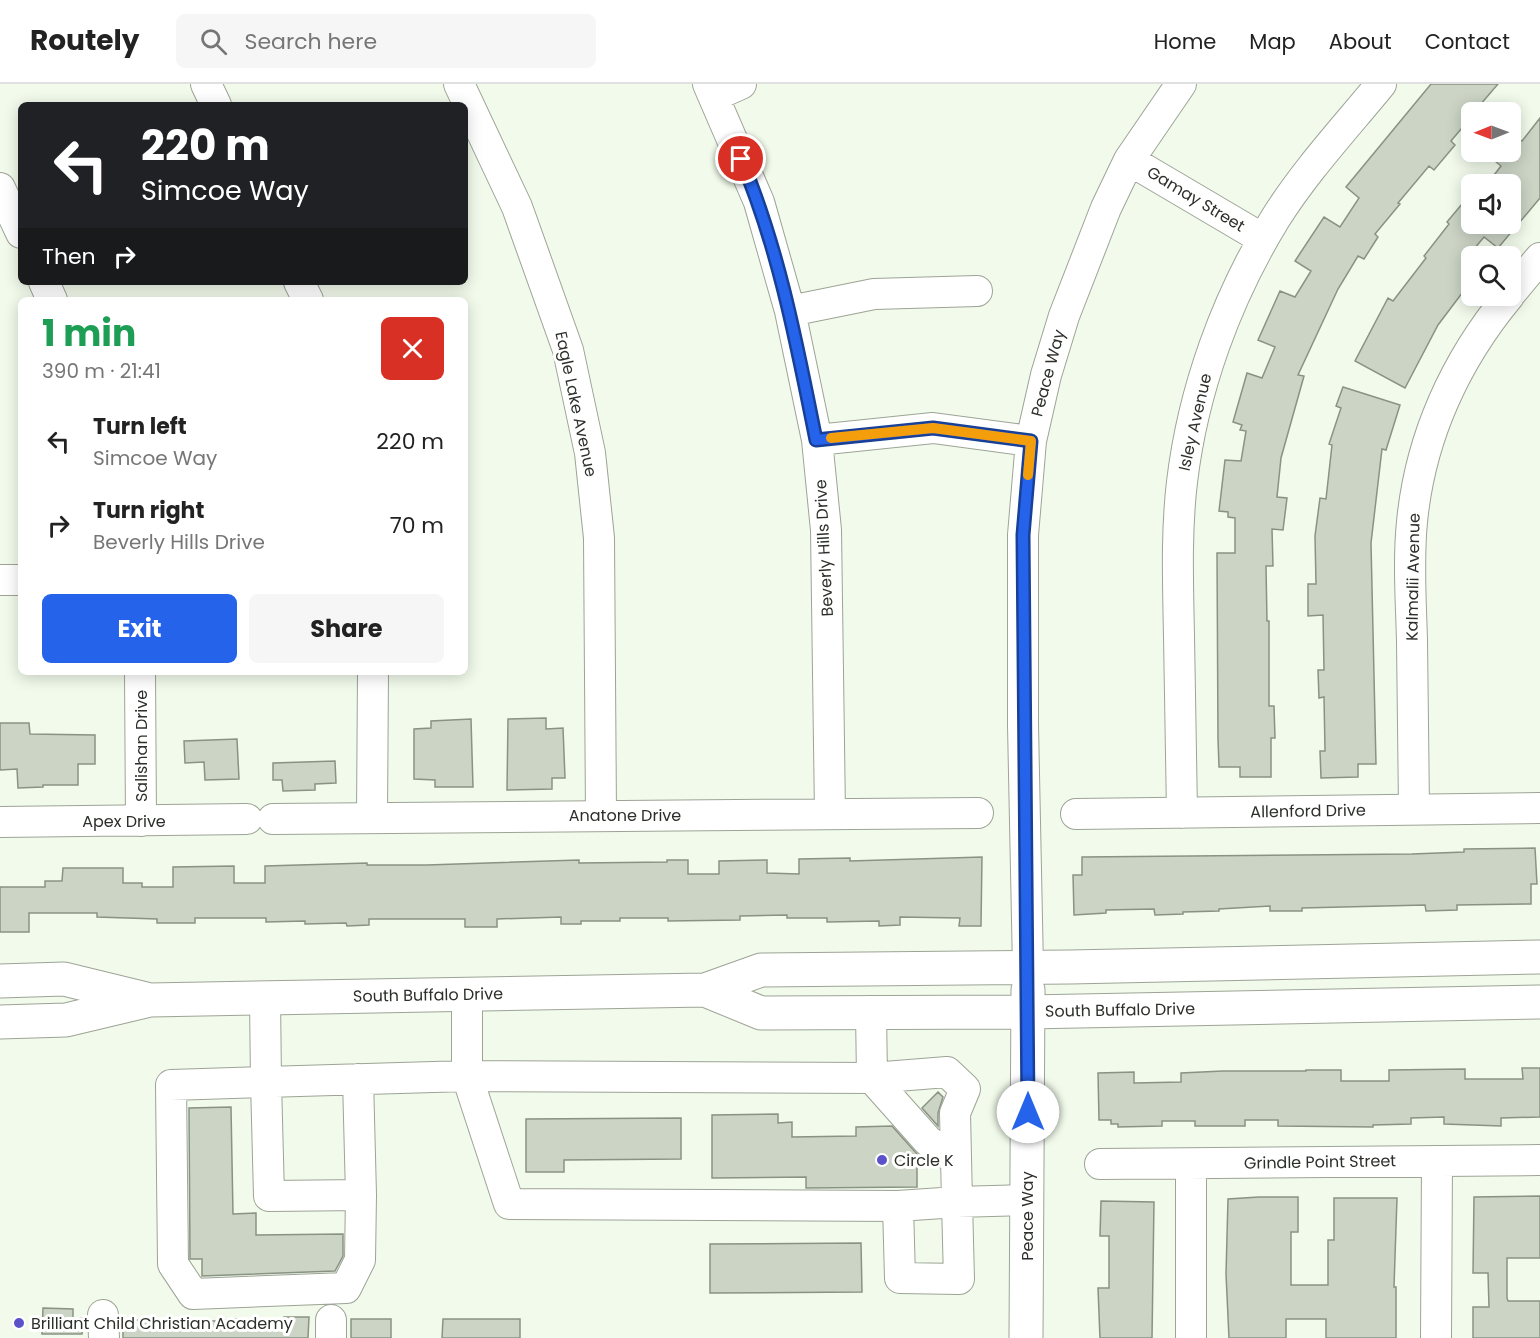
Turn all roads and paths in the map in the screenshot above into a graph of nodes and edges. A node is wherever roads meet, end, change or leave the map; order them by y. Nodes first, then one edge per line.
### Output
1 (206, 84) edge
2 (459, 84) edge
3 (741, 84) edge
4 (1180, 84) edge
5 (1381, 84) edge
6 (711, 90) edge
7 (215, 102) edge
8 (467, 102) edge
9 (468, 103) edge
10 (1130, 160) junction
11 (2, 200) edge
12 (18, 228) edge
13 (1263, 239) junction
14 (1540, 258) edge
15 (1521, 281) edge
16 (977, 291) dead end
17 (1502, 306) edge
18 (790, 311) junction
19 (816, 440) junction
20 (1031, 441) junction
21 (0, 580) edge
22 (18, 580) edge
23 (140, 675) edge
24 (372, 675) edge
25 (1540, 808) edge
26 (1414, 809) junction
27 (978, 813) dead end
28 (1182, 813) junction
29 (830, 814) junction
30 (1076, 814) dead end
31 (601, 815) junction
32 (372, 817) junction
33 (260, 819) joint
34 (141, 821) junction
35 (0, 822) edge
36 (1540, 957) edge
37 (1028, 968) junction
38 (0, 981) edge
39 (705, 990) junction
40 (467, 995) junction
41 (265, 998) junction
42 (150, 1000) junction
43 (1540, 1002) edge
44 (871, 1011) junction
45 (1028, 1012) junction
46 (0, 1022) edge
47 (467, 1076) junction
48 (872, 1078) junction
49 (358, 1079) junction
50 (266, 1082) junction
51 (956, 1160) junction
52 (1540, 1160) edge
53 (1437, 1161) junction
54 (1100, 1164) dead end
55 (1191, 1164) junction
56 (361, 1195) junction
57 (1028, 1200) junction
58 (957, 1202) junction
59 (898, 1206) junction
60 (1026, 1338) edge
61 (1191, 1338) edge
62 (1436, 1338) edge

1 - 7 street
2 - 8 street, Eagle Lake Avenue
3 - 6 street
4 - 10 street, Peace Way
5 - 13 street, Isley Avenue
6 - 18 street, Beverly Hills Drive
9 - 31 street, Eagle Lake Avenue
10 - 13 street, Gamay Street
10 - 20 street, Peace Way
11 - 12 street
13 - 28 street, Isley Avenue
14 - 15 street, Kalmalii Avenue
16 - 18 street
17 - 26 street, Kalmalii Avenue
18 - 19 street, Beverly Hills Drive
19 - 20 street
19 - 29 street, Beverly Hills Drive
20 - 37 street, Peace Way
21 - 22 street
23 - 34 street, Salishan Drive
24 - 32 street
25 - 26 street, Allenford Drive
26 - 28 street, Allenford Drive
27 - 29 street, Anatone Drive
28 - 30 street, Allenford Drive
29 - 31 street, Anatone Drive
31 - 32 street, Anatone Drive
32 - 33 street, Anatone Drive
33 - 34 street, Apex Drive
34 - 35 street, Apex Drive
36 - 37 main road, South Buffalo Drive
37 - 39 main road, South Buffalo Drive
37 - 45 main road, Peace Way
38 - 42 main road, South Buffalo Drive
39 - 40 main road, South Buffalo Drive
39 - 44 main road, South Buffalo Drive
40 - 41 main road, South Buffalo Drive
40 - 47 street
41 - 42 main road, South Buffalo Drive
41 - 50 street
42 - 46 main road, South Buffalo Drive
43 - 45 main road, South Buffalo Drive
44 - 45 main road, South Buffalo Drive
44 - 48 street
45 - 57 main road, Peace Way
47 - 48 street
47 - 49 street
47 - 59 street
48 - 51 street
48 - 51 street
49 - 50 street
49 - 56 street
50 - 56 street
50 - 56 street
51 - 58 street
52 - 53 street, Grindle Point Street
53 - 55 street, Grindle Point Street
53 - 62 street
54 - 55 street, Grindle Point Street
55 - 61 street
57 - 58 street
57 - 60 main road, Peace Way
58 - 59 street
58 - 59 street

